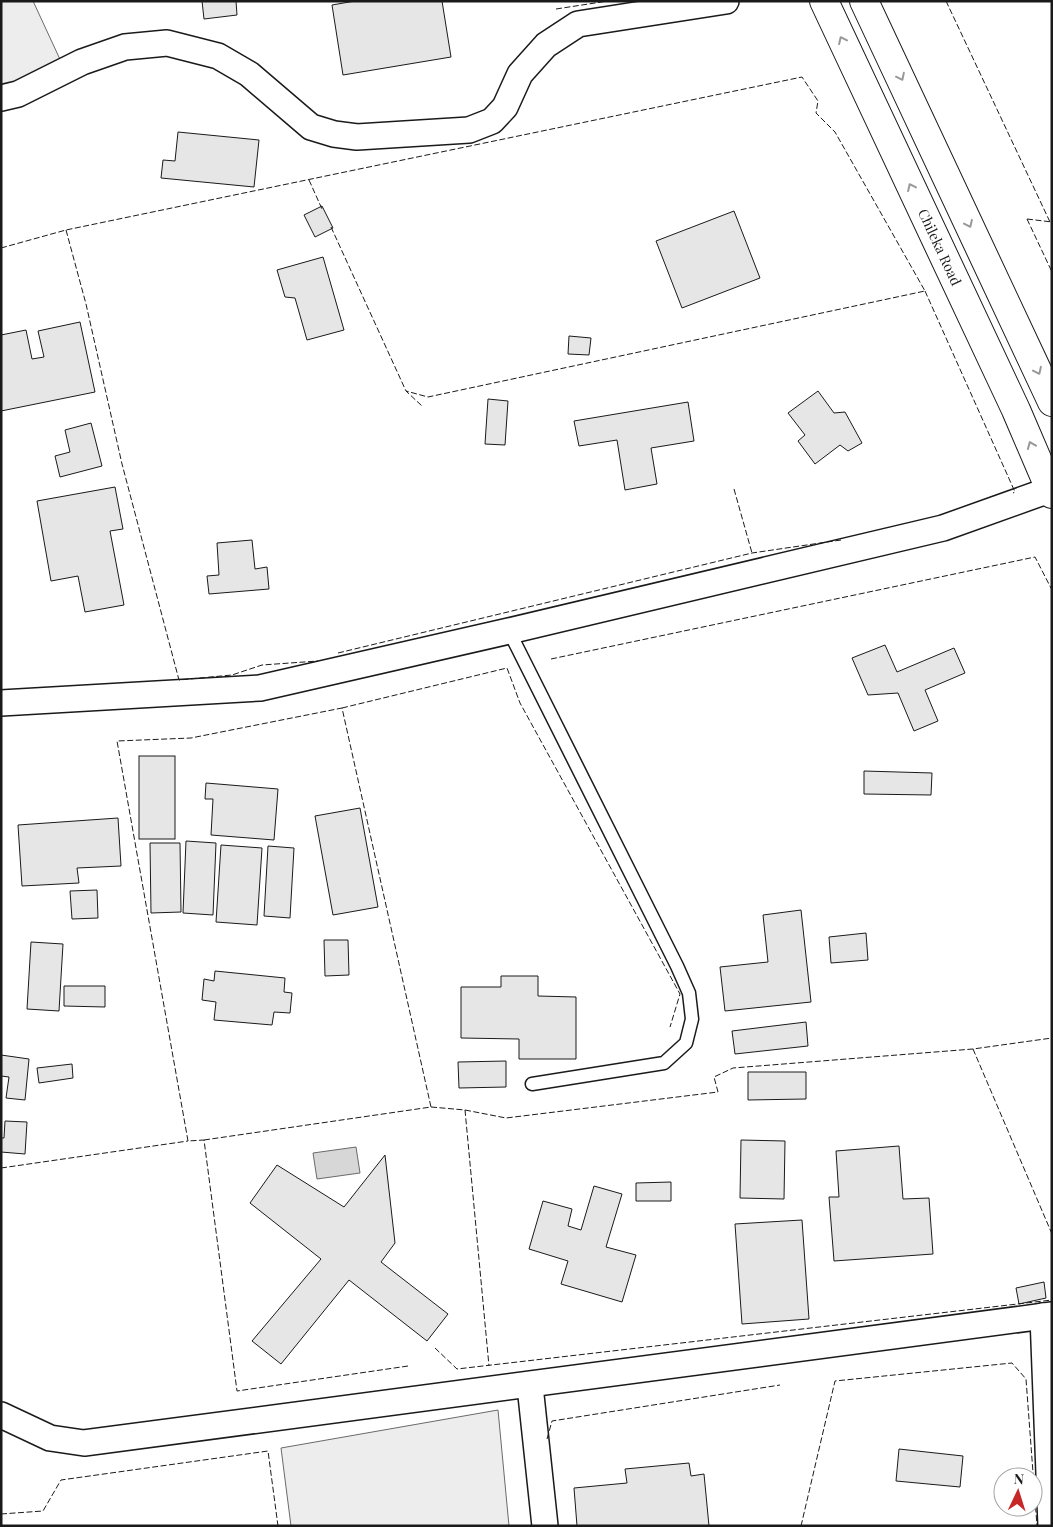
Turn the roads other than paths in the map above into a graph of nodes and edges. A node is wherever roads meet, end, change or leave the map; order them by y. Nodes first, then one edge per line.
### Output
1 (726, 1) edge
2 (824, 1) edge
3 (864, 1) edge
4 (1, 98) edge
5 (1052, 402) edge
6 (1051, 491) edge
7 (509, 632) junction
8 (1, 703) edge
9 (532, 1084) dead end
10 (1048, 1316) edge
11 (530, 1386) junction
12 (1, 1414) edge
13 (545, 1526) edge
14 (1051, 1526) edge

1 - 4 street
6 -> 2 highway, Chileka Road
3 -> 5 highway
6 - 7 street
7 - 8 street
7 - 9 lane
10 - 11 street
10 - 14 street
11 - 12 street
11 - 13 street

